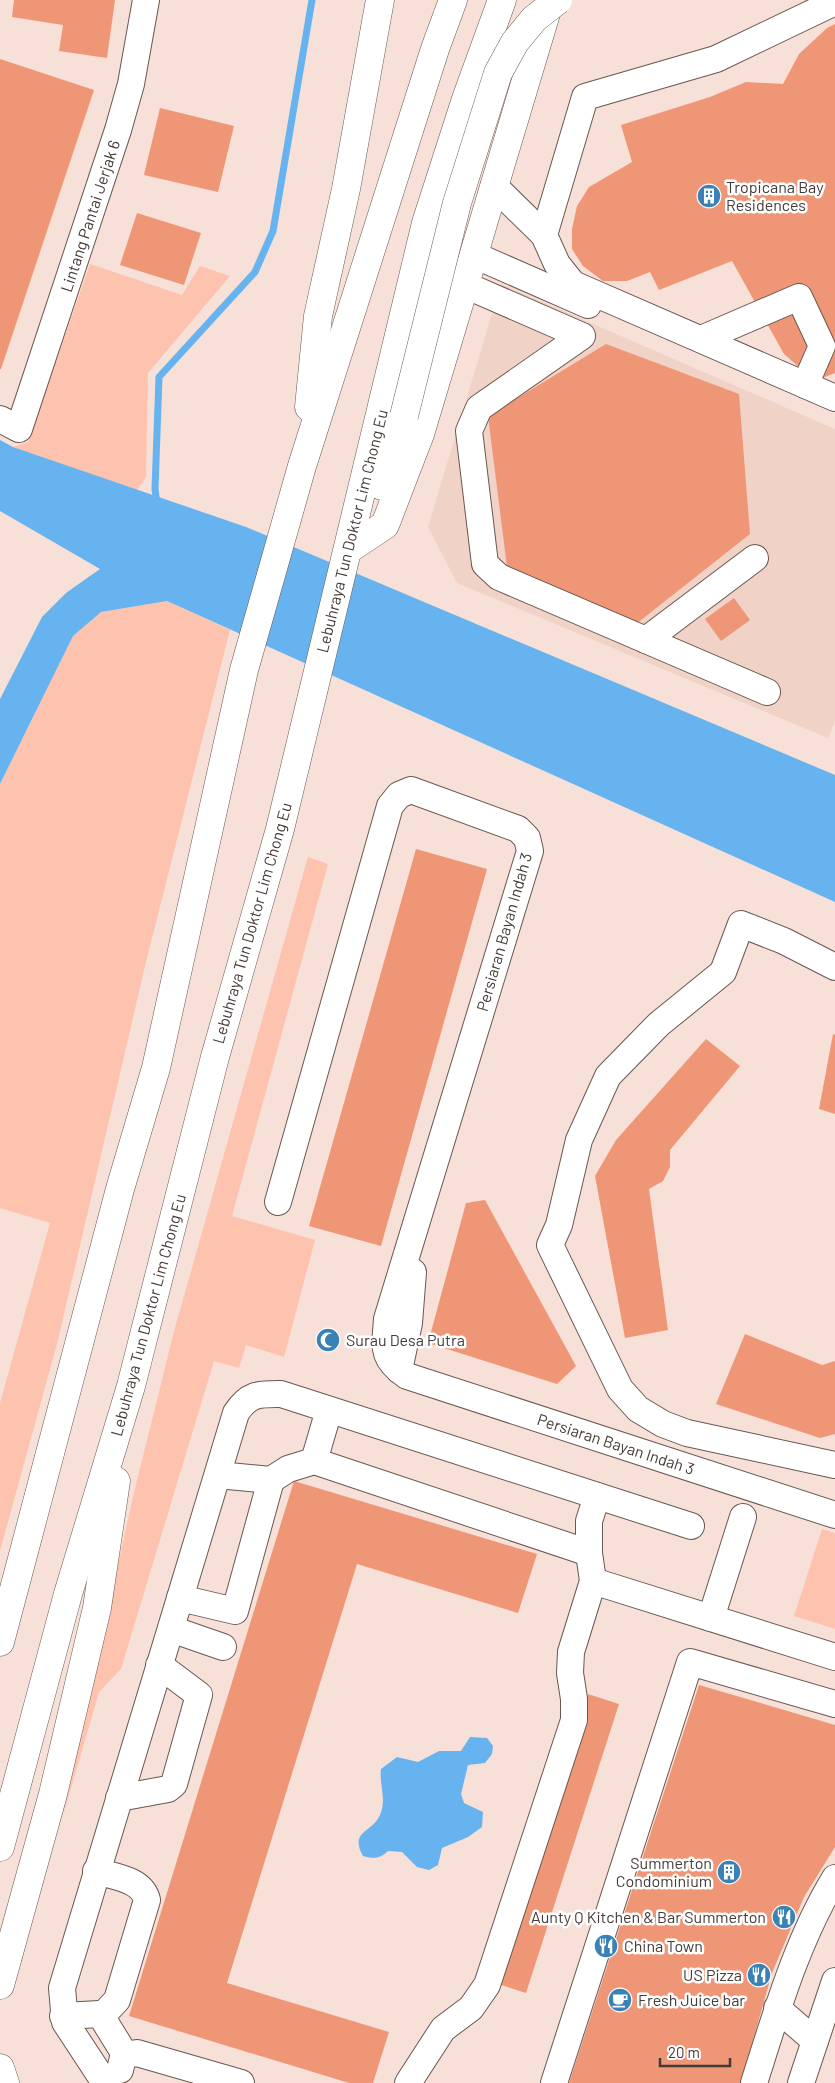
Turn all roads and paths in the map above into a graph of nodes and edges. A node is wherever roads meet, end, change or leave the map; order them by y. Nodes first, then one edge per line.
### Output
1 (146, 0) edge
2 (453, 0) edge
3 (502, 0) edge
4 (550, 0) edge
5 (558, 0) edge
6 (835, 2) edge
7 (379, 6) edge
8 (494, 186) junction
9 (544, 235) junction
10 (474, 255) junction
11 (465, 285) junction
12 (701, 339) junction
13 (806, 385) junction
14 (835, 398) edge
15 (835, 413) edge
16 (9, 424) edge
17 (302, 466) junction
18 (350, 543) junction
19 (755, 558) dead end
20 (646, 640) junction
21 (767, 692) dead end
22 (835, 967) edge
23 (278, 1202) dead end
24 (131, 1386) junction
25 (328, 1410) junction
26 (314, 1461) junction
27 (835, 1465) edge
28 (218, 1475) junction
29 (271, 1480) junction
30 (597, 1496) junction
31 (835, 1515) edge
32 (743, 1517) dead end
33 (692, 1526) dead end
34 (589, 1553) junction
35 (593, 1581) junction
36 (180, 1598) junction
37 (711, 1618) junction
38 (171, 1628) junction
39 (0, 1642) edge
40 (223, 1647) dead end
41 (835, 1657) edge
42 (159, 1665) junction
43 (835, 1704) edge
44 (119, 1798) junction
45 (0, 1847) edge
46 (96, 1871) junction
47 (835, 1878) edge
48 (827, 1905) edge
49 (835, 1982) edge
50 (0, 1985) edge
51 (777, 2008) junction
52 (63, 2016) junction
53 (102, 2016) junction
54 (815, 2041) junction
55 (125, 2055) junction
56 (0, 2068) edge
57 (5, 2083) edge
58 (104, 2083) edge
59 (115, 2083) edge
60 (242, 2083) edge
61 (408, 2083) edge
62 (554, 2083) edge
63 (754, 2083) edge
64 (801, 2083) edge

1 - 16 street, Lintang Pantai Jerjak 6
2 - 17 highway
3 - 18 highway, Lebuhraya Tun Doktor Lim Chong Eu
4 - 8 highway
5 - 18 highway, bridge
6 - 9 street
7 - 17 highway
8 - 9 street
8 - 10 highway
9 - 12 street
10 - 11 highway
10 - 15 street
11 - 18 highway
11 - 20 street
12 - 13 street
12 - 13 street
13 - 14 street
17 - 39 highway
18 - 24 highway, Lebuhraya Tun Doktor Lim Chong Eu
19 - 20 street
20 - 21 street
22 - 27 street
23 - 31 street, Persiaran Bayan Indah 3
24 - 45 highway, Lebuhraya Tun Doktor Lim Chong Eu
24 - 50 highway
25 - 26 street
25 - 28 street
25 - 30 street
26 - 29 street
26 - 34 street
28 - 29 street
28 - 36 street
29 - 36 street
30 - 33 street
30 - 34 street
32 - 37 street
34 - 35 street
35 - 37 street
35 - 61 street
36 - 38 street
37 - 41 street
38 - 40 street
38 - 42 street
42 - 44 street
42 - 44 street
43 - 62 street
44 - 46 street
46 - 52 street
46 - 53 street
47 - 48 street
48 - 51 street
49 - 54 street
51 - 54 street
51 - 63 street
52 - 53 street
52 - 58 street
53 - 55 street
54 - 64 street
55 - 59 street
55 - 60 street
56 - 57 highway

